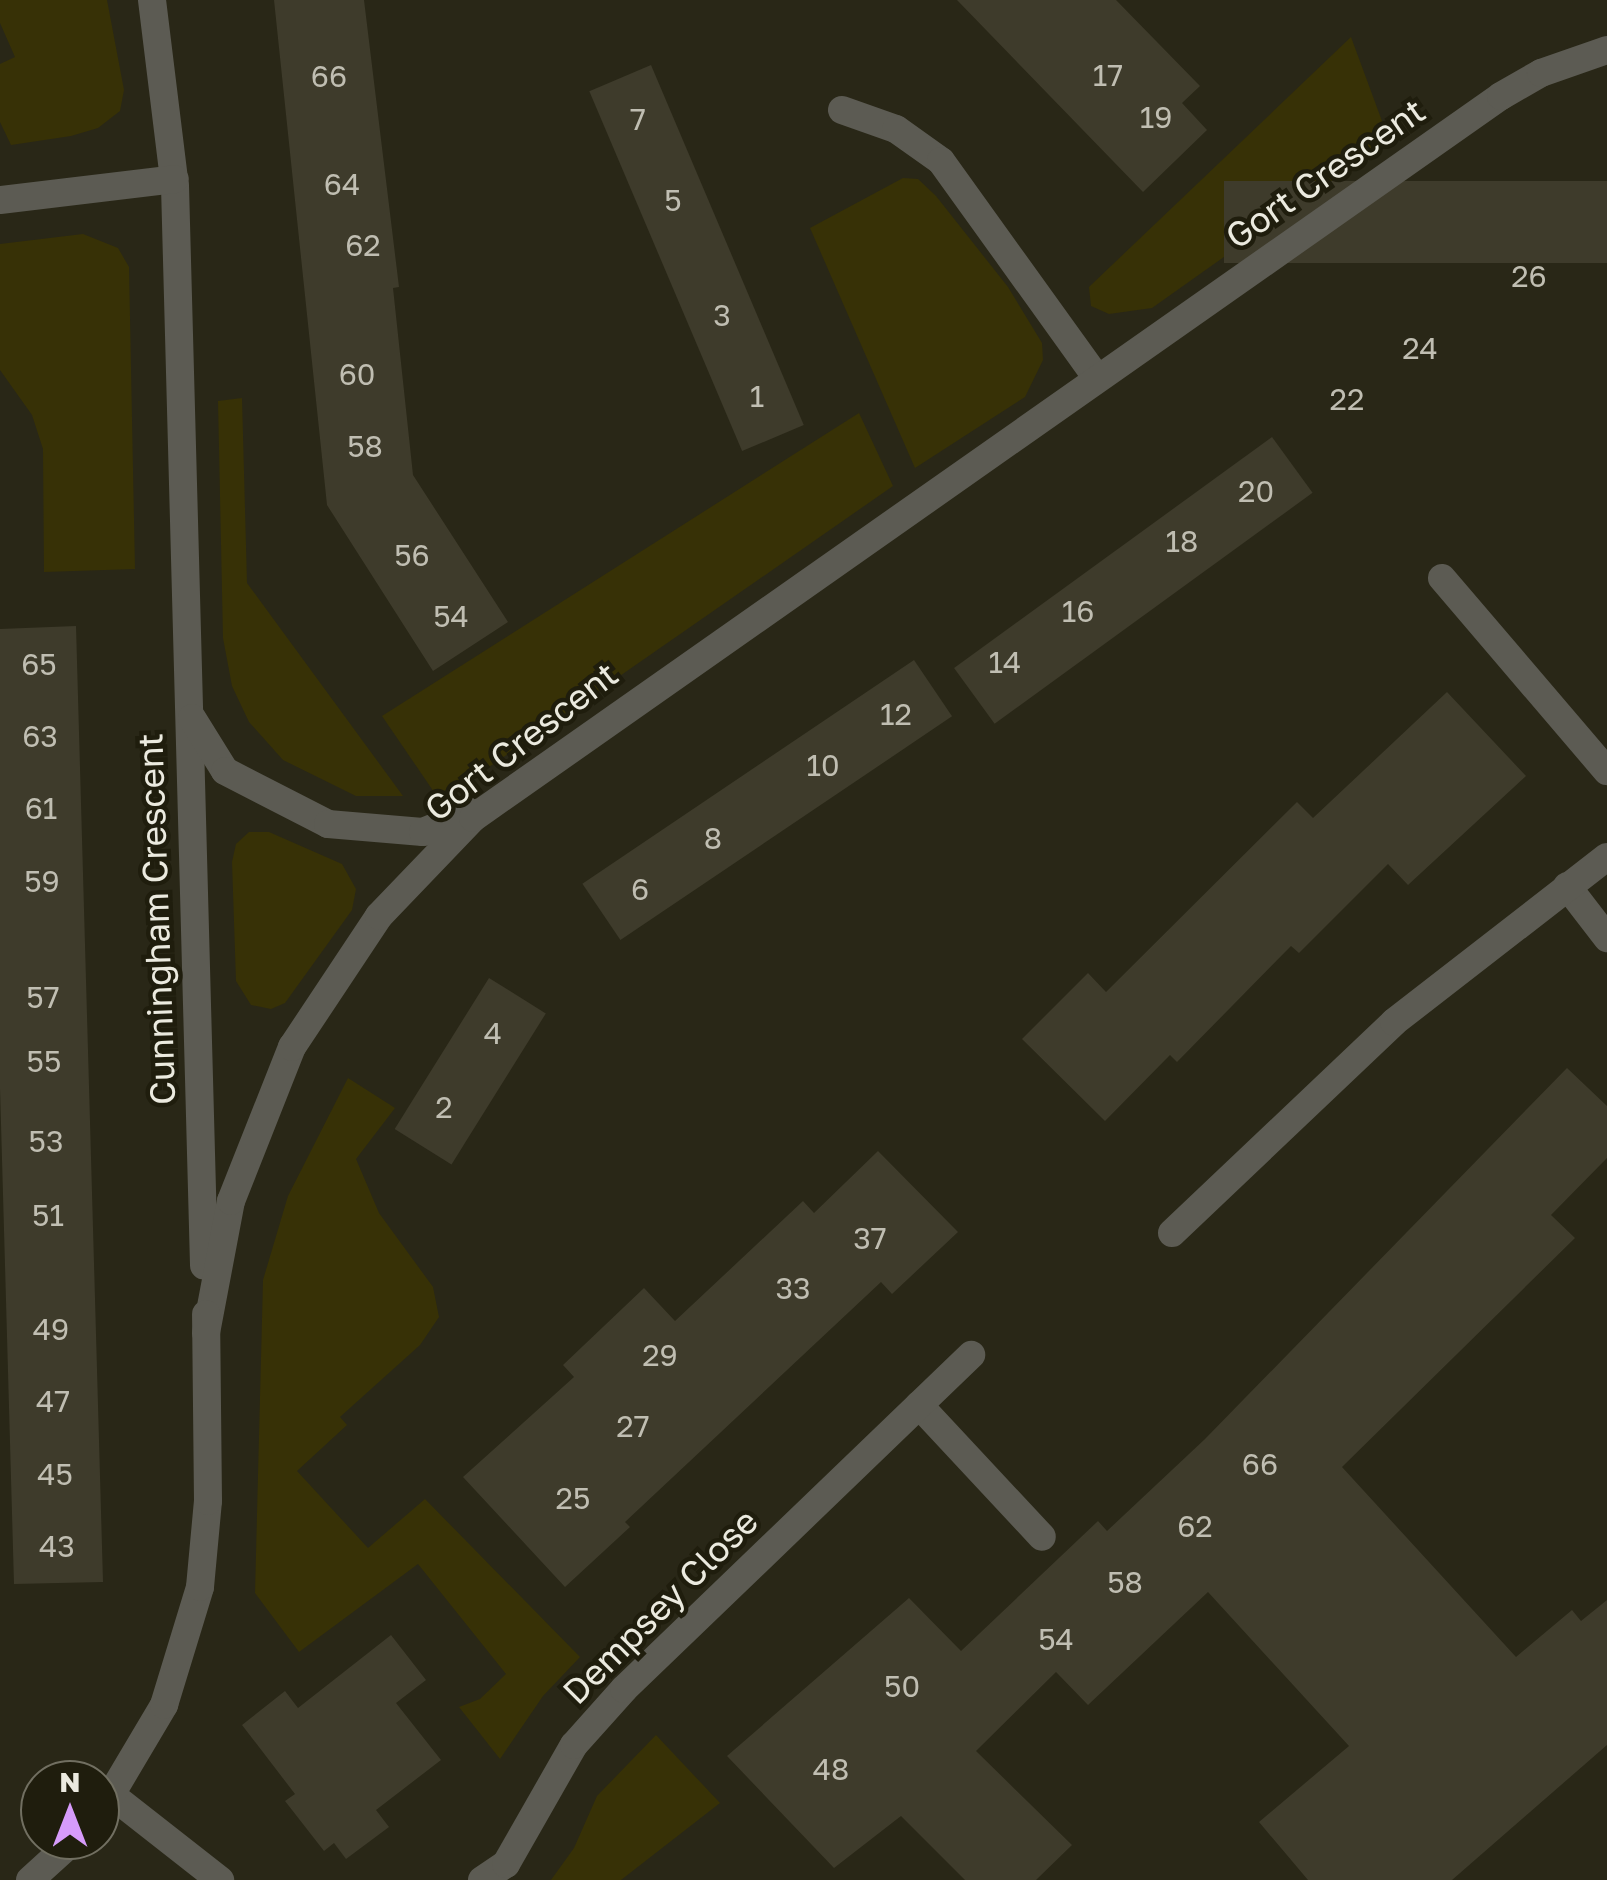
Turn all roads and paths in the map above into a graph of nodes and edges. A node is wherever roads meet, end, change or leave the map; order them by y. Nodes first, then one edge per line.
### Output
1 (152, 0) edge
2 (1607, 50) edge
3 (842, 110) dead end
4 (174, 179) junction
5 (0, 200) edge
6 (1096, 378) junction
7 (1442, 578) dead end
8 (186, 698) junction
9 (1607, 770) edge
10 (490, 804) junction
11 (1607, 857) edge
12 (1568, 886) junction
13 (1607, 938) edge
14 (1172, 1234) dead end
15 (206, 1333) junction
16 (972, 1355) dead end
17 (919, 1405) junction
18 (1042, 1536) dead end
19 (120, 1781) edge
20 (120, 1814) edge
21 (52, 1860) edge
22 (30, 1880) edge
23 (220, 1880) edge
24 (482, 1880) edge

1 - 4 street, Cunningham Crescent
2 - 6 street, Gort Crescent
3 - 6 street
4 - 5 street
4 - 8 street, Cunningham Crescent
6 - 10 street, Gort Crescent
7 - 9 street
8 - 10 street
8 - 15 street, Cunningham Crescent
10 - 15 street, Gort Crescent
11 - 12 street
12 - 13 street
12 - 14 street
15 - 19 street, Cunningham Crescent
16 - 17 street, Dempsey Close
17 - 18 street
17 - 24 street, Dempsey Close
20 - 23 street
21 - 22 street

